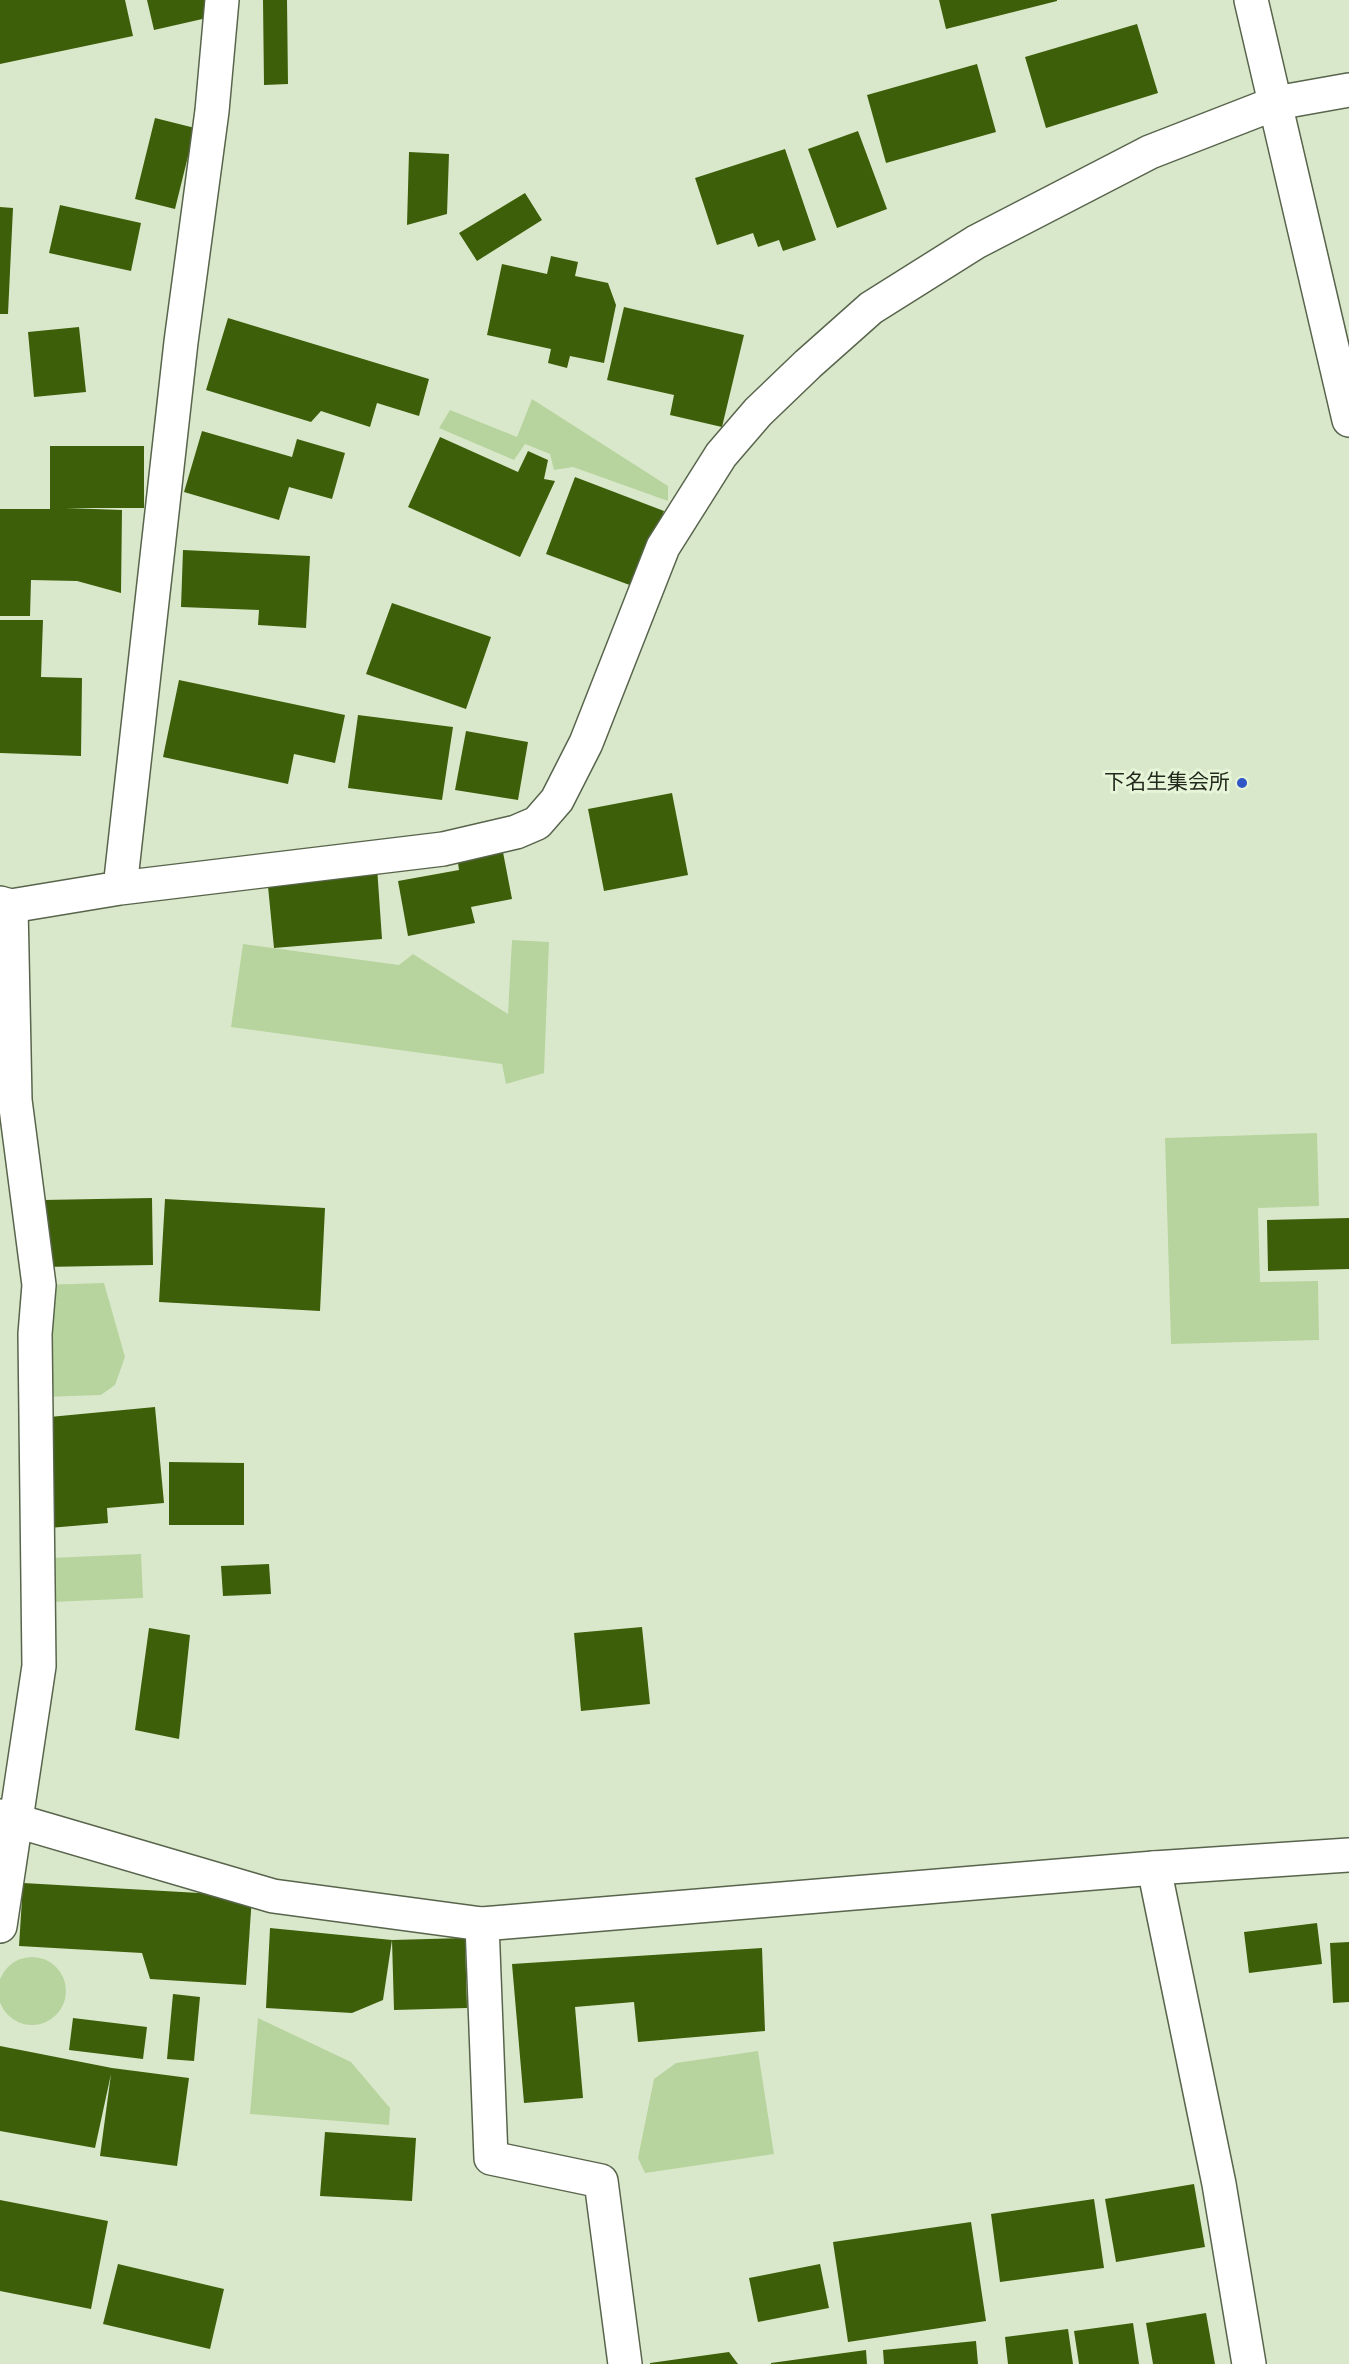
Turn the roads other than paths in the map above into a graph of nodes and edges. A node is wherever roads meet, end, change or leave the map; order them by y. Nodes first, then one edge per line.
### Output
1 (222, 0) edge
2 (1251, 0) edge
3 (1349, 90) edge
4 (1276, 103) junction
5 (1349, 420) edge
6 (120, 888) junction
7 (5, 904) edge
8 (8, 1818) edge
9 (1349, 1856) edge
10 (1154, 1868) junction
11 (482, 1923) junction
12 (0, 1926) edge
13 (625, 2364) edge
14 (1249, 2364) edge

1 - 6 street
2 - 4 street
3 - 4 street
4 - 5 street
4 - 6 street
6 - 7 street
7 - 8 street
8 - 11 street
8 - 12 street
9 - 10 street
10 - 11 street
10 - 14 street
11 - 13 street

